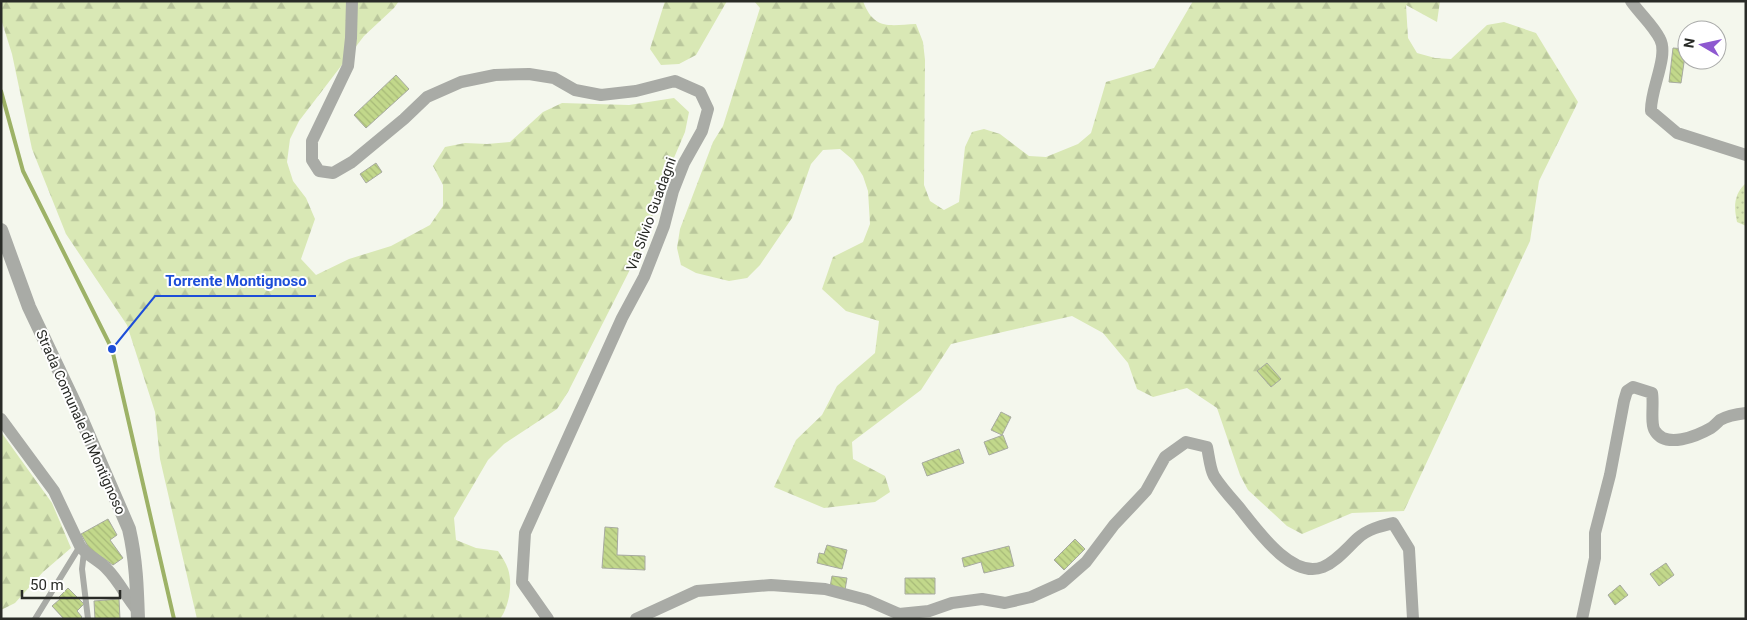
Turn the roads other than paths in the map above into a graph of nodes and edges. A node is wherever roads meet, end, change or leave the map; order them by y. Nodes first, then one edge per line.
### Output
1 (352, 1) edge
2 (1631, 1) edge
3 (1746, 155) edge
4 (1, 230) edge
5 (1746, 413) edge
6 (1, 419) edge
7 (82, 549) junction
8 (138, 615) edge
9 (35, 619) edge
10 (88, 619) edge
11 (548, 619) edge
12 (636, 619) edge
13 (1412, 619) edge
14 (1582, 619) edge

1 - 11 street, Via Silvio Guadagni
2 - 3 street
4 - 8 street, Strada Comunale di Montignoso
5 - 14 street
6 - 7 street
7 - 8 street
7 - 9 lane
7 - 10 lane
12 - 13 street

